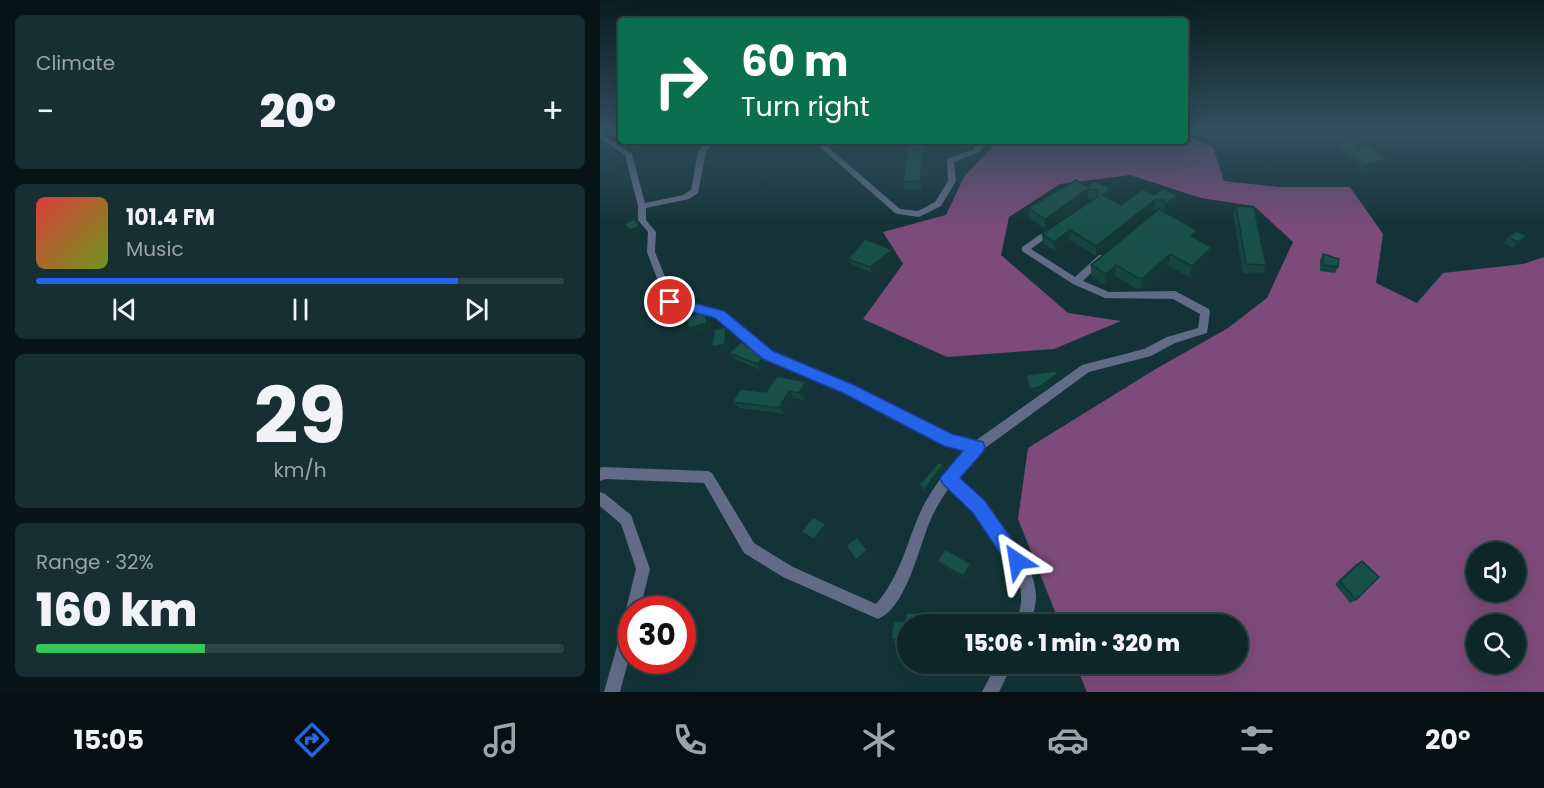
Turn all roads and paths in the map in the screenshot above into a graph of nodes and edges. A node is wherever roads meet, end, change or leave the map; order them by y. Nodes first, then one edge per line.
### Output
1 (631, 163) edge
2 (700, 163) edge
3 (842, 163) edge
4 (950, 163) edge
5 (642, 206) junction
6 (1063, 223) edge
7 (1109, 252) edge
8 (1076, 282) junction
9 (977, 447) junction
10 (600, 475) edge
11 (948, 478) junction
12 (600, 498) edge
13 (636, 596) edge
14 (1025, 614) edge
15 (618, 669) edge
16 (999, 674) edge
17 (612, 692) edge
18 (990, 692) edge

1 - 5 street
2 - 5 street
3 - 4 street
5 - 9 street
6 - 8 street
7 - 8 street
8 - 9 street
9 - 11 street
10 - 11 street
11 - 14 street
12 - 13 street
15 - 17 street
16 - 18 street

